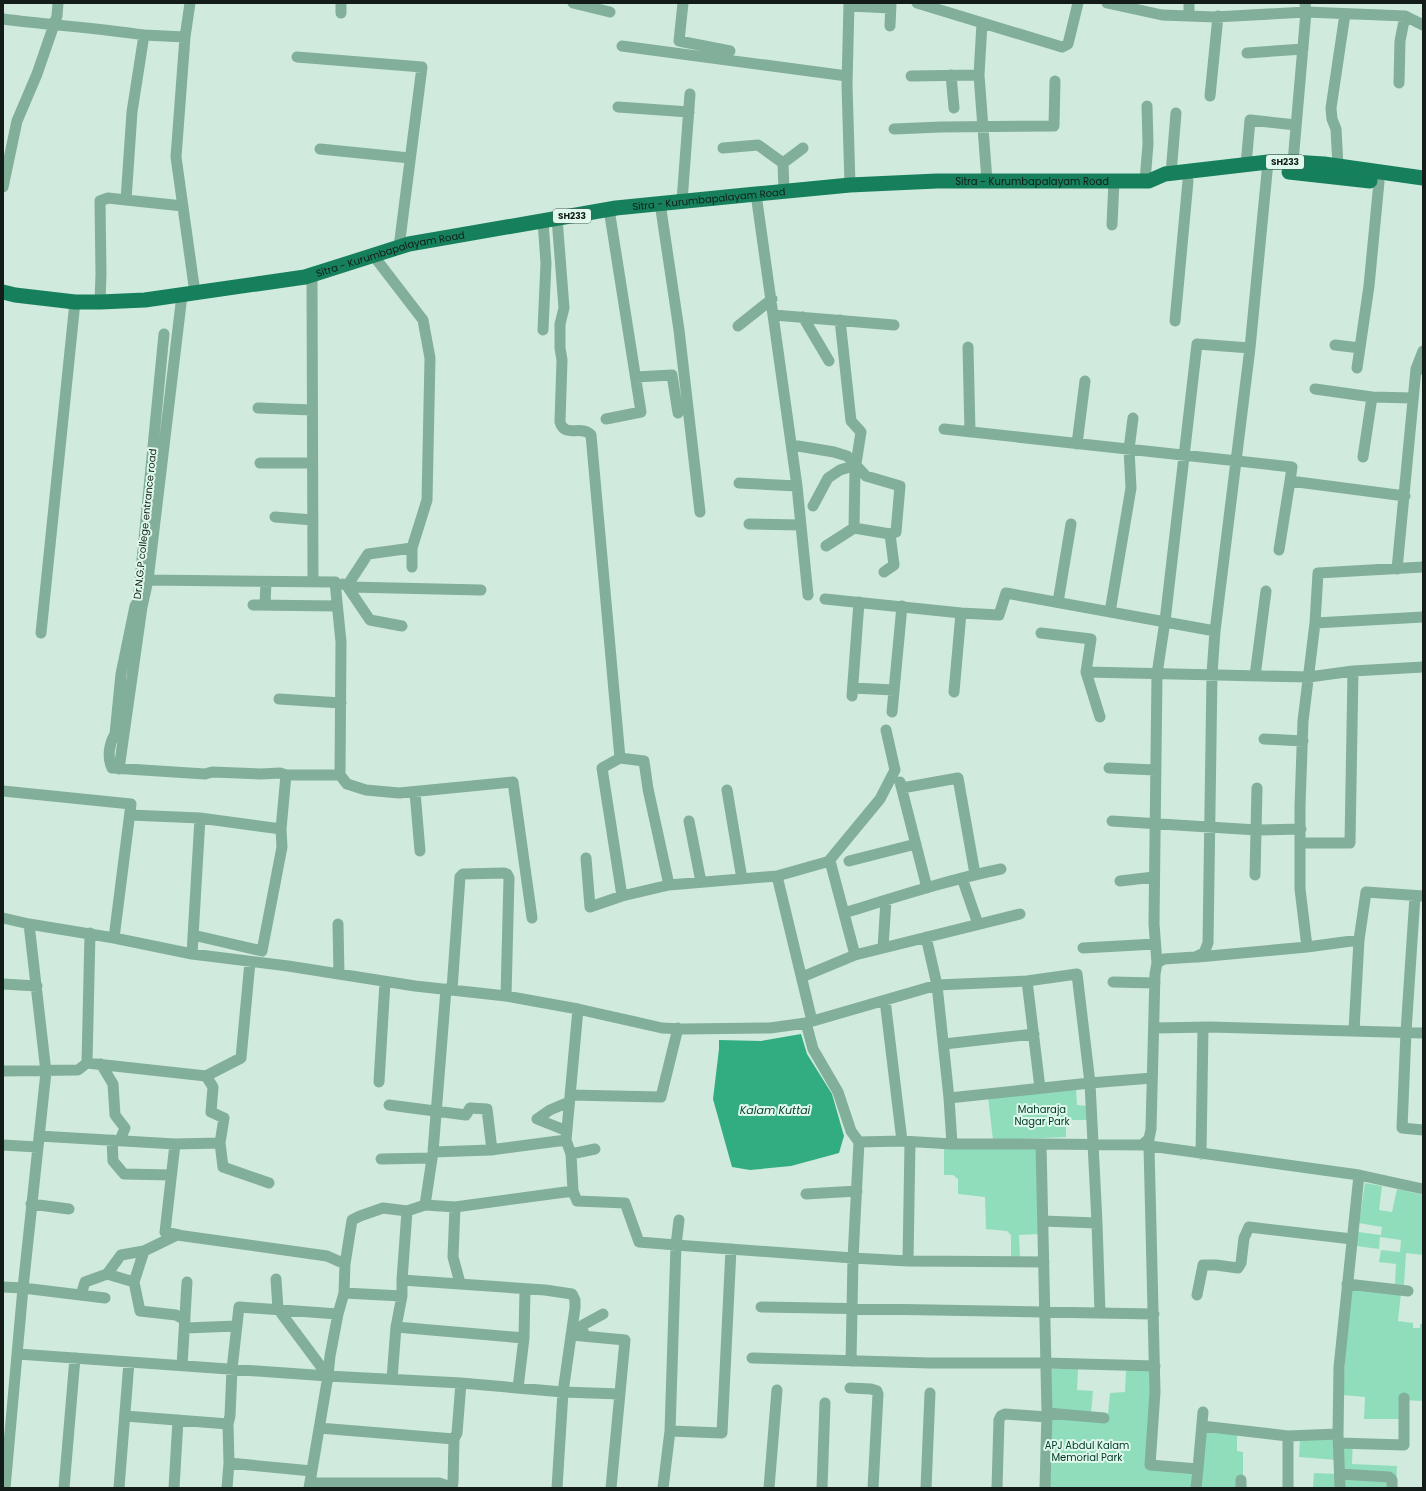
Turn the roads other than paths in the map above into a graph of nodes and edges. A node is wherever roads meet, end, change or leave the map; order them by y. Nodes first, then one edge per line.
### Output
1 (58, 3) edge
2 (190, 3) edge
3 (573, 3) edge
4 (682, 3) edge
5 (917, 3) edge
6 (1078, 3) edge
7 (1107, 3) edge
8 (1189, 3) edge
9 (849, 4) edge
10 (891, 6) edge
11 (1146, 7) edge
12 (1306, 8) edge
13 (610, 12) dead end
14 (1345, 14) junction
15 (1189, 16) junction
16 (1218, 16) junction
17 (1405, 16) junction
18 (3, 19) edge
19 (982, 23) junction
20 (1423, 25) edge
21 (53, 26) junction
22 (890, 26) dead end
23 (144, 35) junction
24 (186, 37) junction
25 (622, 46) dead end
26 (1303, 49) junction
27 (730, 51) dead end
28 (1247, 53) dead end
29 (297, 57) dead end
30 (951, 75) junction
31 (979, 75) junction
32 (847, 76) junction
33 (911, 76) dead end
34 (1055, 81) dead end
35 (1399, 83) dead end
36 (690, 94) dead end
37 (1210, 96) dead end
38 (1147, 106) dead end
39 (618, 107) dead end
40 (954, 108) dead end
41 (689, 112) junction
42 (1176, 113) dead end
43 (1296, 125) junction
44 (982, 127) junction
45 (894, 129) dead end
46 (723, 148) dead end
47 (803, 148) dead end
48 (320, 149) dead end
49 (410, 158) junction
50 (1293, 162) junction
51 (783, 163) junction
52 (1246, 165) junction
53 (1338, 166) junction
54 (1268, 167) junction
55 (1170, 174) junction
56 (1423, 178) edge
57 (987, 181) junction
58 (1114, 181) junction
59 (1147, 181) junction
60 (1188, 181) junction
61 (1379, 182) junction
62 (850, 185) junction
63 (3, 187) edge
64 (1423, 189) edge
65 (784, 191) junction
66 (756, 194) junction
67 (126, 200) junction
68 (682, 201) junction
69 (660, 204) junction
70 (183, 206) junction
71 (609, 209) junction
72 (550, 219) junction
73 (1112, 225) dead end
74 (399, 247) junction
75 (373, 255) junction
76 (312, 275) junction
77 (3, 292) edge
78 (189, 294) junction
79 (772, 299) junction
80 (75, 302) junction
81 (100, 302) junction
82 (774, 315) junction
83 (803, 317) junction
84 (840, 320) junction
85 (1175, 321) dead end
86 (894, 324) dead end
87 (738, 326) dead end
88 (542, 330) dead end
89 (164, 334) dead end
90 (1335, 345) dead end
91 (968, 347) dead end
92 (1250, 348) junction
93 (1360, 348) junction
94 (1423, 352) edge
95 (829, 361) dead end
96 (1357, 368) dead end
97 (1419, 369) edge
98 (636, 377) junction
99 (1085, 381) dead end
100 (1315, 389) dead end
101 (1372, 397) junction
102 (1412, 398) junction
103 (258, 408) dead end
104 (312, 410) junction
105 (678, 413) dead end
106 (1134, 418) dead end
107 (606, 419) dead end
108 (944, 429) dead end
109 (970, 432) junction
110 (1077, 444) junction
111 (792, 445) junction
112 (1129, 449) junction
113 (1183, 455) junction
114 (1363, 457) dead end
115 (1237, 461) junction
116 (260, 463) dead end
117 (312, 463) junction
118 (856, 465) junction
119 (1290, 481) junction
120 (739, 484) dead end
121 (797, 486) junction
122 (1405, 496) junction
123 (812, 506) dead end
124 (700, 512) dead end
125 (275, 517) dead end
126 (313, 520) junction
127 (749, 524) dead end
128 (1071, 524) dead end
129 (801, 525) junction
130 (854, 528) junction
131 (890, 534) junction
132 (826, 546) dead end
133 (412, 548) junction
134 (1280, 550) dead end
135 (412, 567) dead end
136 (1423, 567) edge
137 (1397, 569) junction
138 (884, 572) dead end
139 (148, 580) junction
140 (266, 582) junction
141 (313, 582) junction
142 (335, 583) junction
143 (347, 586) junction
144 (481, 590) dead end
145 (1266, 591) dead end
146 (808, 595) dead end
147 (825, 599) dead end
148 (859, 602) junction
149 (1058, 602) junction
150 (253, 605) dead end
151 (265, 605) junction
152 (337, 606) junction
153 (902, 606) junction
154 (961, 612) junction
155 (1110, 612) junction
156 (1423, 617) edge
157 (1165, 621) junction
158 (1315, 622) junction
159 (402, 626) dead end
160 (1215, 631) junction
161 (41, 633) dead end
162 (1041, 633) dead end
163 (1423, 668) edge
164 (1353, 671) junction
165 (1086, 672) junction
166 (1157, 674) junction
167 (1212, 674) junction
168 (1255, 676) junction
169 (1309, 677) junction
170 (894, 690) junction
171 (954, 692) dead end
172 (278, 699) dead end
173 (341, 703) junction
174 (892, 712) dead end
175 (1100, 717) dead end
176 (886, 730) dead end
177 (1264, 739) dead end
178 (1303, 741) junction
179 (620, 758) junction
180 (1109, 768) dead end
181 (119, 769) junction
182 (895, 770) junction
183 (1156, 770) junction
184 (286, 775) junction
185 (340, 775) junction
186 (902, 788) junction
187 (1258, 788) dead end
188 (727, 790) dead end
189 (3, 791) edge
190 (415, 792) junction
191 (130, 815) junction
192 (200, 818) junction
193 (1112, 820) dead end
194 (689, 821) dead end
195 (1155, 824) junction
196 (1209, 827) junction
197 (281, 829) junction
198 (1301, 829) junction
199 (1257, 830) junction
200 (1300, 843) junction
201 (916, 844) junction
202 (420, 851) dead end
203 (586, 858) dead end
204 (849, 861) dead end
205 (828, 862) junction
206 (1001, 869) dead end
207 (975, 874) junction
208 (1256, 875) dead end
209 (777, 876) junction
210 (1154, 877) junction
211 (962, 878) junction
212 (742, 879) junction
213 (1120, 881) dead end
214 (701, 882) junction
215 (669, 885) junction
216 (927, 888) junction
217 (622, 896) junction
218 (1419, 896) edge
219 (886, 900) junction
220 (844, 913) junction
221 (1020, 914) dead end
222 (3, 918) edge
223 (532, 918) dead end
224 (29, 924) junction
225 (338, 924) dead end
226 (978, 924) junction
227 (90, 933) junction
228 (193, 935) junction
229 (114, 938) junction
230 (926, 938) junction
231 (1359, 940) junction
232 (1155, 944) junction
233 (1306, 947) junction
234 (883, 948) junction
235 (1083, 948) dead end
236 (192, 954) junction
237 (855, 956) junction
238 (1195, 957) junction
239 (250, 962) junction
240 (1157, 963) junction
241 (339, 974) junction
242 (802, 977) junction
243 (1028, 981) junction
244 (385, 982) junction
245 (1113, 982) dead end
246 (3, 984) edge
247 (1155, 984) junction
248 (937, 985) junction
249 (37, 986) junction
250 (449, 989) junction
251 (506, 996) junction
252 (885, 1000) junction
253 (578, 1009) junction
254 (809, 1022) junction
255 (1203, 1027) junction
256 (678, 1028) junction
257 (1154, 1028) junction
258 (1354, 1030) junction
259 (1406, 1032) junction
260 (1423, 1033) edge
261 (1034, 1034) junction
262 (944, 1044) junction
263 (88, 1063) junction
264 (101, 1064) junction
265 (3, 1071) edge
266 (46, 1072) junction
267 (206, 1076) junction
268 (1152, 1078) junction
269 (379, 1082) dead end
270 (1090, 1083) junction
271 (1040, 1088) junction
272 (570, 1098) junction
273 (949, 1098) junction
274 (389, 1105) dead end
275 (436, 1111) junction
276 (1423, 1130) edge
277 (566, 1136) junction
278 (116, 1140) junction
279 (38, 1141) junction
280 (859, 1142) junction
281 (906, 1142) junction
282 (220, 1143) junction
283 (175, 1144) junction
284 (952, 1144) junction
285 (1041, 1144) junction
286 (1093, 1144) junction
287 (3, 1145) edge
288 (1146, 1145) junction
289 (595, 1149) dead end
290 (492, 1150) junction
291 (571, 1154) junction
292 (1201, 1154) junction
293 (433, 1155) junction
294 (381, 1159) dead end
295 (172, 1175) junction
296 (1359, 1175) junction
297 (269, 1183) dead end
298 (1423, 1189) edge
299 (573, 1191) junction
300 (857, 1191) junction
301 (806, 1194) dead end
302 (31, 1204) junction
303 (425, 1205) junction
304 (456, 1207) junction
305 (69, 1209) dead end
306 (407, 1211) junction
307 (679, 1220) dead end
308 (1043, 1221) junction
309 (1097, 1223) junction
310 (179, 1235) junction
311 (1352, 1239) junction
312 (676, 1245) junction
313 (731, 1248) junction
314 (144, 1251) junction
315 (854, 1258) junction
316 (908, 1261) junction
317 (1044, 1262) junction
318 (345, 1264) junction
319 (107, 1274) junction
320 (276, 1279) dead end
321 (402, 1280) junction
322 (134, 1282) junction
323 (187, 1282) dead end
324 (460, 1283) junction
325 (1347, 1284) junction
326 (3, 1287) edge
327 (23, 1288) junction
328 (525, 1289) junction
329 (1408, 1291) dead end
330 (344, 1293) junction
331 (1197, 1294) dead end
332 (81, 1295) junction
333 (402, 1296) junction
334 (105, 1298) dead end
335 (761, 1307) dead end
336 (278, 1309) junction
337 (852, 1309) junction
338 (1045, 1311) junction
339 (1100, 1313) junction
340 (338, 1314) junction
341 (603, 1314) dead end
342 (1154, 1314) junction
343 (397, 1322) junction
344 (185, 1324) junction
345 (237, 1326) junction
346 (571, 1335) junction
347 (583, 1336) junction
348 (524, 1338) junction
349 (18, 1354) junction
350 (75, 1358) junction
351 (752, 1358) dead end
352 (851, 1361) junction
353 (129, 1362) junction
354 (1046, 1364) junction
355 (182, 1366) junction
356 (1155, 1366) junction
357 (232, 1369) junction
358 (328, 1376) junction
359 (392, 1379) junction
360 (461, 1383) junction
361 (518, 1388) junction
362 (850, 1388) dead end
363 (777, 1390) dead end
364 (563, 1392) junction
365 (930, 1393) dead end
366 (620, 1394) junction
367 (1404, 1398) dead end
368 (825, 1403) dead end
369 (1203, 1412) dead end
370 (1047, 1415) junction
371 (125, 1416) junction
372 (1104, 1418) dead end
373 (178, 1420) junction
374 (228, 1424) junction
375 (1202, 1426) junction
376 (319, 1428) junction
377 (670, 1431) junction
378 (1288, 1436) junction
379 (454, 1439) junction
380 (1339, 1439) junction
381 (229, 1463) junction
382 (1198, 1469) junction
383 (312, 1471) junction
384 (1340, 1474) junction
385 (309, 1486) edge
386 (5, 1488) edge
387 (64, 1488) edge
388 (119, 1488) edge
389 (174, 1488) edge
390 (227, 1488) edge
391 (451, 1488) edge
392 (557, 1488) edge
393 (611, 1488) edge
394 (663, 1488) edge
395 (769, 1488) edge
396 (822, 1488) edge
397 (873, 1488) edge
398 (926, 1488) edge
399 (997, 1488) edge
400 (1045, 1488) edge
401 (1196, 1488) edge
402 (1288, 1488) edge
403 (1340, 1488) edge
404 (1392, 1488) edge

1 - 21 street
2 - 24 street
3 - 13 street
4 - 27 street
5 - 19 street
6 - 19 street
7 - 11 street
8 - 15 street
9 - 10 street
9 - 32 street
10 - 22 street
11 - 15 street
12 - 14 street
12 - 16 street
12 - 26 street
14 - 17 street
14 - 53 street
15 - 16 street
16 - 37 street
17 - 20 street
17 - 35 street
18 - 21 street
19 - 31 street
21 - 23 street
21 - 63 street
23 - 24 street
23 - 67 street
24 - 70 street
25 - 32 street
26 - 28 street
26 - 43 street
29 - 49 street
30 - 31 street
30 - 33 street
30 - 40 street
31 - 44 street
32 - 62 street
34 - 44 street
36 - 41 street
38 - 59 street
39 - 41 street
41 - 68 street
42 - 55 street
43 - 50 street
43 - 52 street
44 - 45 street
44 - 57 street
46 - 51 street
47 - 51 street
48 - 49 street
49 - 74 street
50 - 53 main road, Sitra - Kurumbapalayam Road / SH233
50 - 54 main road, Sitra - Kurumbapalayam Road / SH233
51 - 65 street
52 - 54 main road, Sitra - Kurumbapalayam Road / SH233
52 - 55 main road, Sitra - Kurumbapalayam Road / SH233
53 - 56 main road, Sitra - Kurumbapalayam Road / SH233
54 - 60 main road
54 - 61 main road
54 - 92 street
55 - 59 main road, Sitra - Kurumbapalayam Road / SH233
57 - 58 main road, Sitra - Kurumbapalayam Road / SH233
57 - 62 main road, Sitra - Kurumbapalayam Road / SH233
58 - 59 main road, Sitra - Kurumbapalayam Road / SH233
58 - 73 street
59 - 60 main road
60 - 85 street
61 - 64 main road
61 - 93 street
62 - 65 main road, Sitra - Kurumbapalayam Road / SH233
65 - 66 main road, Sitra - Kurumbapalayam Road / SH233
66 - 68 main road, Sitra - Kurumbapalayam Road / SH233
66 - 79 street
67 - 70 street
67 - 81 street
68 - 69 main road, Sitra - Kurumbapalayam Road / SH233
69 - 71 main road, Sitra - Kurumbapalayam Road / SH233
69 - 124 street
70 - 78 street
71 - 72 main road, Sitra - Kurumbapalayam Road / SH233
71 - 98 street
72 - 74 main road, Sitra - Kurumbapalayam Road / SH233
72 - 88 street
72 - 179 street
74 - 75 main road, Sitra - Kurumbapalayam Road / SH233
75 - 76 main road, Sitra - Kurumbapalayam Road / SH233
75 - 133 street
76 - 78 main road, Sitra - Kurumbapalayam Road / SH233
76 - 104 street
77 - 80 main road, Sitra - Kurumbapalayam Road / SH233
78 - 81 main road, Sitra - Kurumbapalayam Road / SH233
78 - 139 street
79 - 82 street
79 - 87 street
80 - 81 main road, Sitra - Kurumbapalayam Road / SH233
80 - 161 street
82 - 83 street
82 - 111 street
83 - 84 street
83 - 95 street
84 - 86 street
84 - 118 street
89 - 181 street, Dr.N.G.P college entrance road
90 - 93 street
91 - 109 street
92 - 113 street
92 - 115 street
93 - 96 street
94 - 97 street
97 - 102 street
98 - 105 street
98 - 107 street
99 - 110 street
100 - 101 street
101 - 102 street
101 - 114 street
102 - 122 street
103 - 104 street
104 - 117 street
106 - 112 street
108 - 109 street
109 - 110 street
110 - 112 street
111 - 118 street
111 - 121 street
112 - 113 street
112 - 155 street
113 - 115 street
113 - 157 street
115 - 119 street
115 - 160 street
116 - 117 street
117 - 126 street
118 - 123 street
118 - 130 street
118 - 131 street
119 - 122 street
119 - 134 street
120 - 121 street
121 - 129 street
122 - 137 street
125 - 126 street
126 - 141 street
127 - 129 street
128 - 149 street
129 - 146 street
130 - 131 street
130 - 132 street
131 - 138 street
133 - 135 street
133 - 143 street
136 - 137 street
137 - 158 street
139 - 140 street
139 - 181 street
140 - 141 street
140 - 151 street
141 - 142 street
142 - 143 street
142 - 152 street
143 - 144 street
143 - 159 street
145 - 168 street
147 - 148 street
148 - 153 street
148 - 170 street
149 - 154 street
149 - 155 street
150 - 151 street
151 - 152 street
152 - 173 street
153 - 154 street
153 - 170 street
154 - 171 street
155 - 157 street
156 - 158 street
157 - 160 street
157 - 166 street
158 - 169 street
160 - 167 street
162 - 165 street
163 - 164 street
164 - 169 street
164 - 200 street
165 - 166 street
165 - 175 street
166 - 167 street
166 - 183 street
167 - 168 street
167 - 196 street
168 - 169 street
169 - 178 street
170 - 174 street
172 - 173 street
173 - 185 street
176 - 182 street
177 - 178 street
178 - 198 street
179 - 215 street
179 - 217 street
180 - 183 street
181 - 184 street
182 - 186 street
182 - 205 street
183 - 195 street
184 - 185 street
184 - 197 street
185 - 190 street
186 - 201 street
186 - 207 street
187 - 199 street
188 - 212 street
189 - 191 street
190 - 202 street
190 - 223 street
191 - 192 street
191 - 229 street
192 - 197 street
192 - 228 street
193 - 195 street
194 - 214 street
195 - 196 street
195 - 210 street
196 - 199 street
196 - 238 street
197 - 228 street
198 - 199 street
198 - 200 street
199 - 208 street
200 - 233 street
201 - 204 street
201 - 216 street
203 - 217 street
205 - 209 street
205 - 220 street
206 - 207 street
207 - 211 street
209 - 212 street
209 - 242 street
210 - 213 street
210 - 232 street
211 - 216 street
211 - 226 street
212 - 214 street
214 - 215 street
215 - 217 street
216 - 219 street
218 - 231 street
218 - 259 street
219 - 220 street
219 - 234 street
220 - 237 street
221 - 226 street
222 - 224 street
224 - 227 street
224 - 249 street
225 - 241 street
226 - 230 street
227 - 229 street
227 - 263 street
228 - 236 street
229 - 236 street
230 - 234 street
230 - 248 street
231 - 233 street
231 - 258 street
232 - 235 street
232 - 240 street
233 - 238 street
234 - 237 street
236 - 239 street
237 - 242 street
238 - 240 street
239 - 241 street
239 - 267 street
240 - 247 street
241 - 244 street
242 - 254 street
243 - 248 street
243 - 261 street
243 - 270 street
244 - 250 street
244 - 269 street
245 - 247 street
246 - 249 street
247 - 257 street
248 - 252 street
248 - 262 street
249 - 266 street
250 - 251 street
250 - 251 street
250 - 275 street
251 - 253 street
252 - 254 street
252 - 281 street
253 - 256 street
253 - 272 street
254 - 256 street
254 - 280 street
255 - 257 street
255 - 258 street
255 - 292 street
256 - 272 street
257 - 268 street
258 - 259 street
259 - 260 street
259 - 276 street
261 - 262 street
261 - 271 street
262 - 273 street
263 - 264 street
263 - 266 street
264 - 267 street
264 - 278 street
265 - 266 street
266 - 279 street
267 - 282 street
268 - 270 street
268 - 288 street
270 - 271 street
270 - 286 street
271 - 273 street
272 - 277 street
272 - 277 street
273 - 284 street
274 - 275 street
275 - 290 street
275 - 293 street
277 - 290 street
277 - 291 street
278 - 279 street
278 - 283 street
278 - 295 street
279 - 287 street
279 - 302 street
280 - 281 street
280 - 300 street
281 - 284 street
281 - 316 street
282 - 283 street
282 - 297 street
283 - 295 street
284 - 285 street
285 - 286 street
285 - 308 street
286 - 288 street
286 - 309 street
288 - 292 street
288 - 342 street
289 - 291 street
290 - 293 street
291 - 299 street
292 - 296 street
293 - 294 street
293 - 303 street
295 - 310 street
296 - 298 street
296 - 311 street
299 - 304 street
299 - 312 street
300 - 301 street
300 - 315 street
302 - 305 street
302 - 327 street
303 - 304 street
303 - 306 street
304 - 324 street
306 - 318 street
306 - 321 street
307 - 312 street
308 - 309 street
308 - 317 street
309 - 339 street
310 - 314 street
310 - 318 street
311 - 325 street
311 - 331 street
312 - 313 street
312 - 377 street
313 - 315 street
313 - 377 street
314 - 319 street
314 - 322 street
315 - 316 street
315 - 337 street
316 - 317 street
317 - 338 street
318 - 330 street
319 - 322 street
319 - 332 street
320 - 336 street
321 - 324 street
321 - 333 street
322 - 344 street
323 - 344 street
324 - 328 street
325 - 329 street
325 - 380 street
326 - 327 street
327 - 332 street
327 - 349 street
328 - 346 street
328 - 348 street
330 - 333 street
330 - 340 street
332 - 334 street
333 - 343 street
335 - 337 street
336 - 340 street
336 - 345 street
336 - 358 street
337 - 338 street
337 - 352 street
338 - 339 street
338 - 354 street
339 - 342 street
340 - 358 street
341 - 347 street
342 - 356 street
343 - 348 street
343 - 359 street
344 - 345 street
344 - 355 street
345 - 357 street
346 - 347 street
346 - 364 street
347 - 366 street
348 - 361 street
349 - 350 street
349 - 386 street
350 - 353 street
350 - 387 street
351 - 352 street
352 - 354 street
353 - 355 street
353 - 371 street
354 - 356 street
354 - 370 street
355 - 357 street
356 - 382 street
357 - 358 street
357 - 374 street
358 - 359 street
358 - 376 street
359 - 360 street
360 - 361 street
360 - 379 street
361 - 364 street
362 - 397 street
363 - 395 street
364 - 366 street
364 - 392 street
365 - 398 street
366 - 393 street
367 - 380 street
368 - 396 street
369 - 375 street
370 - 372 street
370 - 399 street
370 - 400 street
371 - 373 street
371 - 388 street
373 - 374 street
373 - 389 street
374 - 381 street
375 - 378 street
375 - 382 street
376 - 379 street
376 - 383 street
377 - 394 street
378 - 380 street
378 - 402 street
379 - 391 street
380 - 384 street
381 - 383 street
381 - 390 street
382 - 401 street
383 - 385 street
384 - 403 street
384 - 404 street
385 - 391 street

